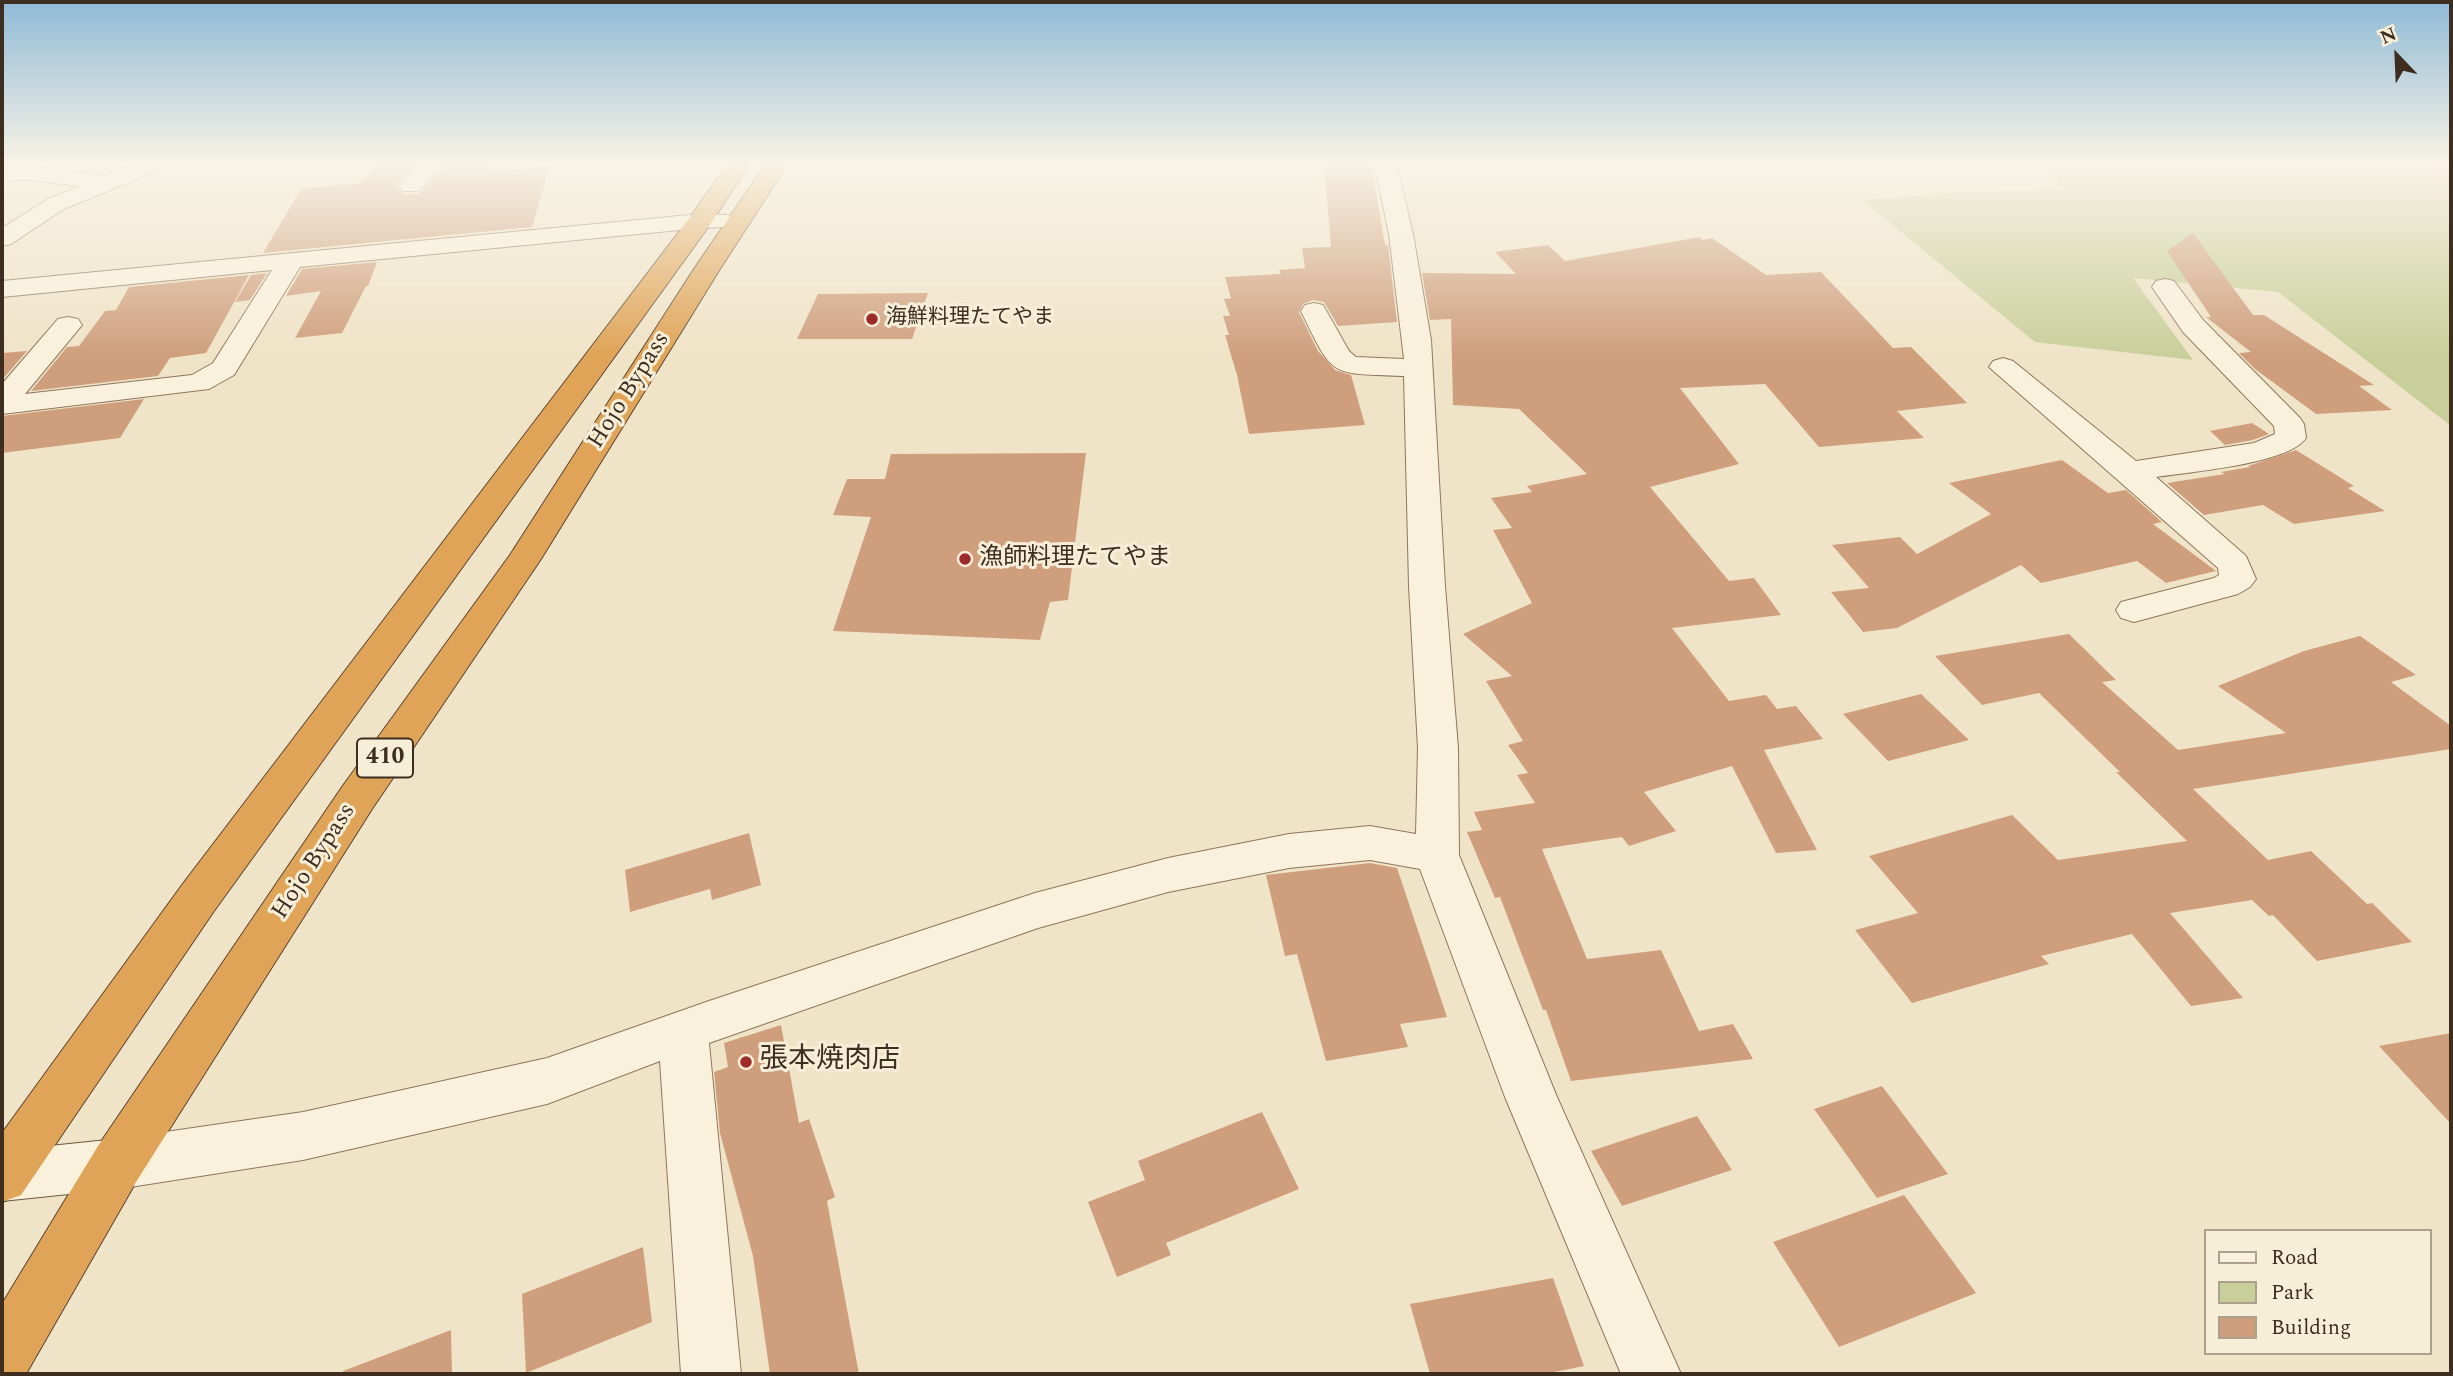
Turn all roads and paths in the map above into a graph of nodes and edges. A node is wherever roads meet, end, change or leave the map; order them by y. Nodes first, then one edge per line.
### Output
1 (22, 226) edge
2 (645, 226) edge
3 (696, 226) edge
4 (736, 226) edge
5 (1399, 226) edge
6 (2, 239) edge
7 (292, 260) junction
8 (2165, 287) dead end
9 (2, 289) edge
10 (1314, 311) dead end
11 (68, 326) dead end
12 (2003, 367) dead end
13 (1418, 368) junction
14 (2, 404) edge
15 (2129, 472) junction
16 (2134, 610) dead end
17 (1437, 855) junction
18 (683, 1032) junction
19 (117, 1164) junction
20 (2, 1176) edge
21 (2, 1359) edge
22 (711, 1374) edge
23 (1651, 1374) edge

1 - 6 street
2 - 7 street
3 - 20 highway, Hojo Bypass / 410
4 - 19 highway, Hojo Bypass / 410
5 - 13 street
7 - 9 street
7 - 14 street
8 - 15 street
10 - 13 street
11 - 14 street
12 - 15 street
13 - 17 street
15 - 16 street
17 - 18 street
17 - 23 street
18 - 19 street
18 - 22 street
19 - 20 street
19 - 21 highway, Hojo Bypass / 410

